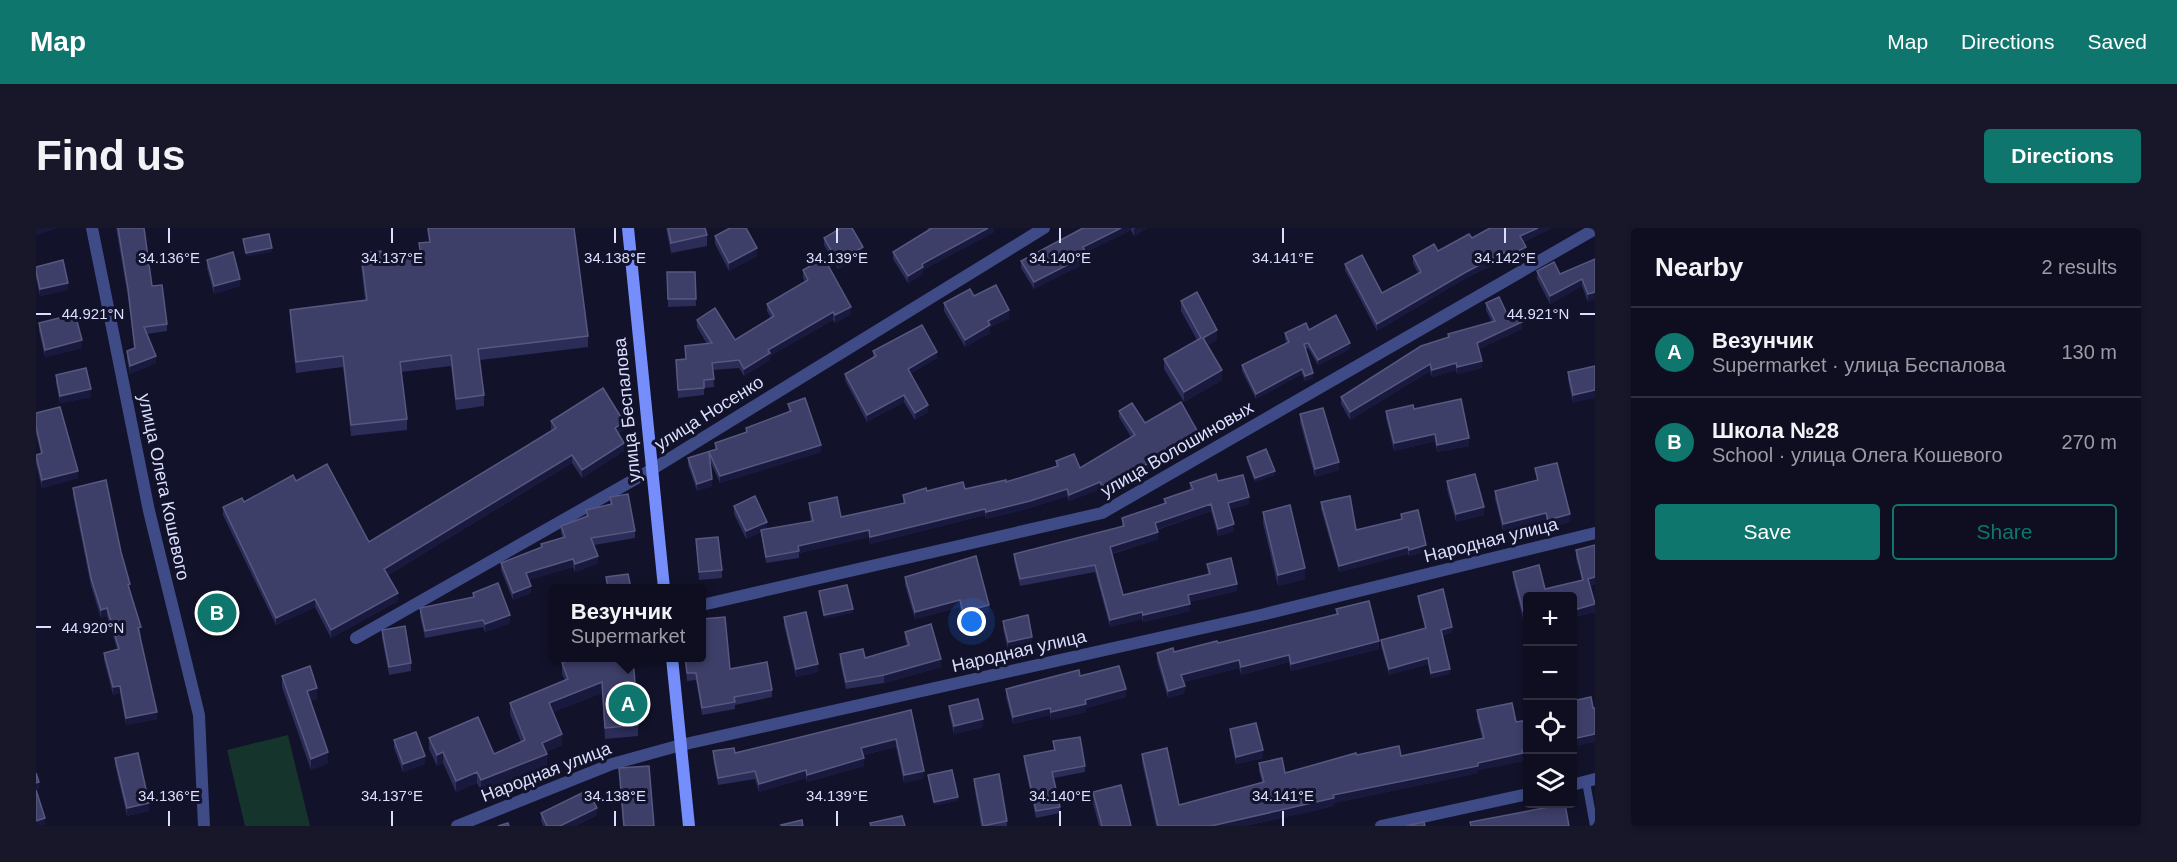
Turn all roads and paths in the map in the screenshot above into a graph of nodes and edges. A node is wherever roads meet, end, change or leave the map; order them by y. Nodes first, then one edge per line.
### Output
1 (92, 228) edge
2 (628, 228) edge
3 (1044, 228) edge
4 (1595, 229) edge
5 (651, 470) junction
6 (1595, 533) edge
7 (664, 584) edge
8 (706, 604) edge
9 (356, 638) dead end
10 (673, 662) edge
11 (681, 745) junction
12 (1591, 780) edge
13 (1523, 795) edge
14 (204, 826) edge
15 (457, 826) edge
16 (689, 826) edge
17 (1381, 826) edge
18 (1594, 826) edge

1 - 14 street, улица Олега Кошевого
2 - 5 main road, улица Беспалова
3 - 5 street, улица Носенко
4 - 8 street, улица Волошиновых
5 - 7 main road, улица Беспалова
5 - 9 street, улица Носенко
6 - 11 street, Народная улица
10 - 11 main road
11 - 15 street, Народная улица
11 - 16 main road
12 - 18 lane
13 - 17 street

